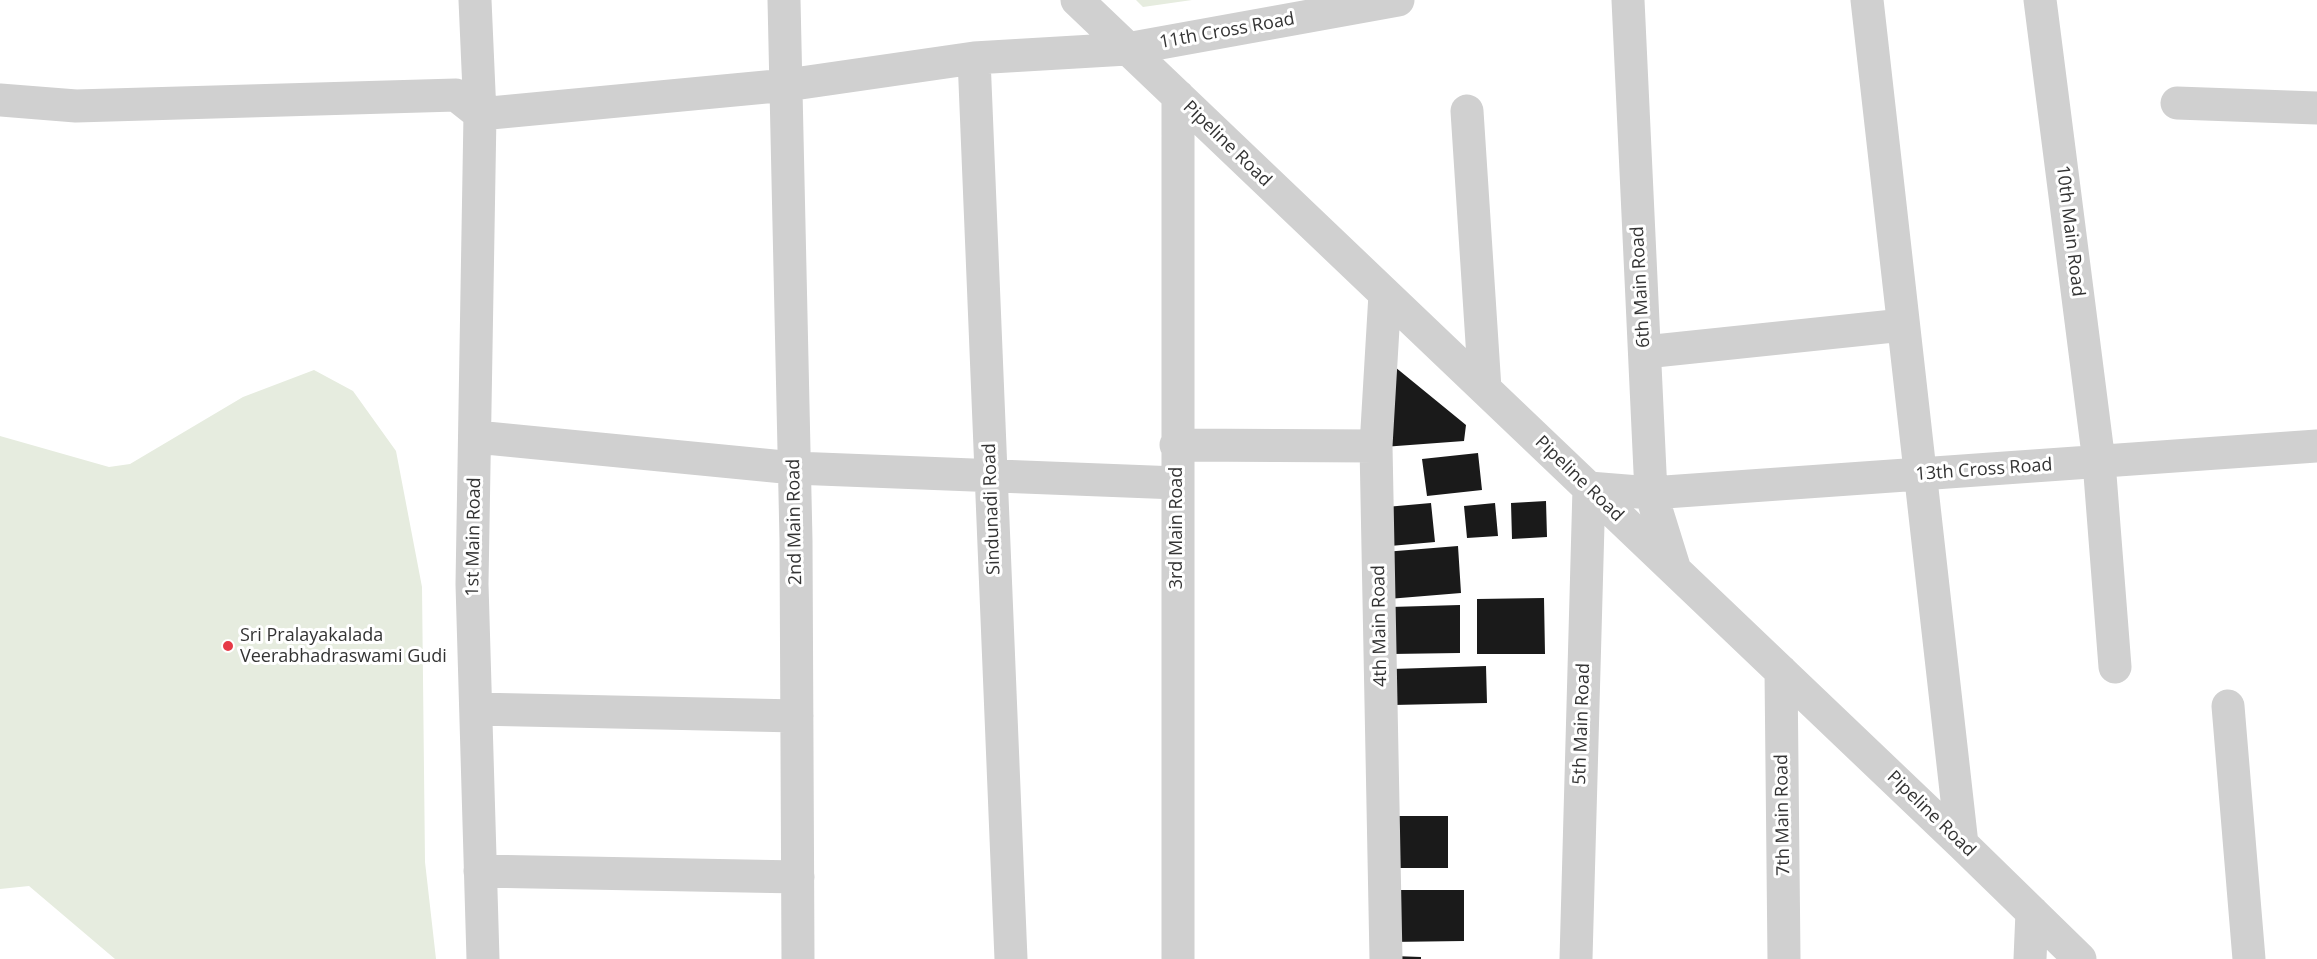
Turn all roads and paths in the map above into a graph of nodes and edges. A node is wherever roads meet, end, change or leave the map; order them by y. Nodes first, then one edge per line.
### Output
1 (475, 0) edge
2 (784, 0) edge
3 (1077, 0) edge
4 (1398, 0) edge
5 (1628, 0) edge
6 (1867, 0) edge
7 (2040, 0) edge
8 (1127, 48) junction
9 (974, 58) junction
10 (787, 85) junction
11 (1178, 96) junction
12 (0, 100) edge
13 (2178, 103) dead end
14 (2317, 108) edge
15 (1467, 111) dead end
16 (480, 114) junction
17 (1385, 294) junction
18 (1903, 325) junction
19 (1645, 352) junction
20 (1485, 389) junction
21 (476, 436) junction
22 (1176, 445) junction
23 (1376, 446) junction
24 (2317, 446) edge
25 (2099, 462) junction
26 (794, 468) junction
27 (991, 475) junction
28 (1919, 475) junction
29 (1177, 483) junction
30 (1589, 488) junction
31 (1651, 493) junction
32 (1675, 570) junction
33 (2115, 667) dead end
34 (1781, 671) junction
35 (2228, 706) dead end
36 (476, 709) junction
37 (797, 716) junction
38 (1962, 844) junction
39 (480, 871) junction
40 (798, 877) junction
41 (2032, 912) junction
42 (483, 959) edge
43 (798, 959) edge
44 (1011, 959) edge
45 (1178, 959) edge
46 (1386, 959) edge
47 (1576, 959) edge
48 (1784, 959) edge
49 (2030, 959) edge
50 (2080, 959) edge
51 (2249, 959) edge

1 - 16 street
2 - 10 street
3 - 8 street, Pipeline Road
4 - 8 street, 11th Cross Road
5 - 19 street, 6th Main Road
6 - 18 street
7 - 25 street, 10th Main Road
8 - 9 street, 11th Cross Road
8 - 11 street, Pipeline Road
9 - 10 street, 11th Cross Road
9 - 27 street, Sindunadi Road
10 - 16 street, 11th Cross Road
10 - 26 street, 2nd Main Road
11 - 17 street, Pipeline Road
11 - 22 street, 3rd Main Road
12 - 16 street
13 - 14 street
15 - 20 street
16 - 21 street, 1st Main Road
17 - 20 street, Pipeline Road
17 - 23 street, 4th Main Road
18 - 19 street
18 - 28 street
19 - 31 street, 6th Main Road
20 - 30 street, Pipeline Road
21 - 26 street
21 - 36 street, 1st Main Road
22 - 23 street
22 - 29 street, 3rd Main Road
23 - 46 street, 4th Main Road
24 - 25 street, 13th Cross Road
25 - 28 street, 13th Cross Road
25 - 33 street, 10th Main Road
26 - 27 street
26 - 37 street, 2nd Main Road
27 - 29 street
27 - 44 street, Sindunadi Road
28 - 31 street, 13th Cross Road
28 - 38 street
29 - 45 street, 3rd Main Road
30 - 31 street, 13th Cross Road
30 - 32 street, Pipeline Road
30 - 47 street, 5th Main Road
31 - 32 street, 6th Main Road
32 - 34 street, Pipeline Road
34 - 38 street, Pipeline Road
34 - 48 street, 7th Main Road
35 - 51 street
36 - 37 street
36 - 39 street, 1st Main Road
37 - 40 street, 2nd Main Road
38 - 41 street, Pipeline Road
39 - 40 street
39 - 42 street, 1st Main Road
40 - 43 street, 2nd Main Road
41 - 49 street
41 - 50 street, Pipeline Road

